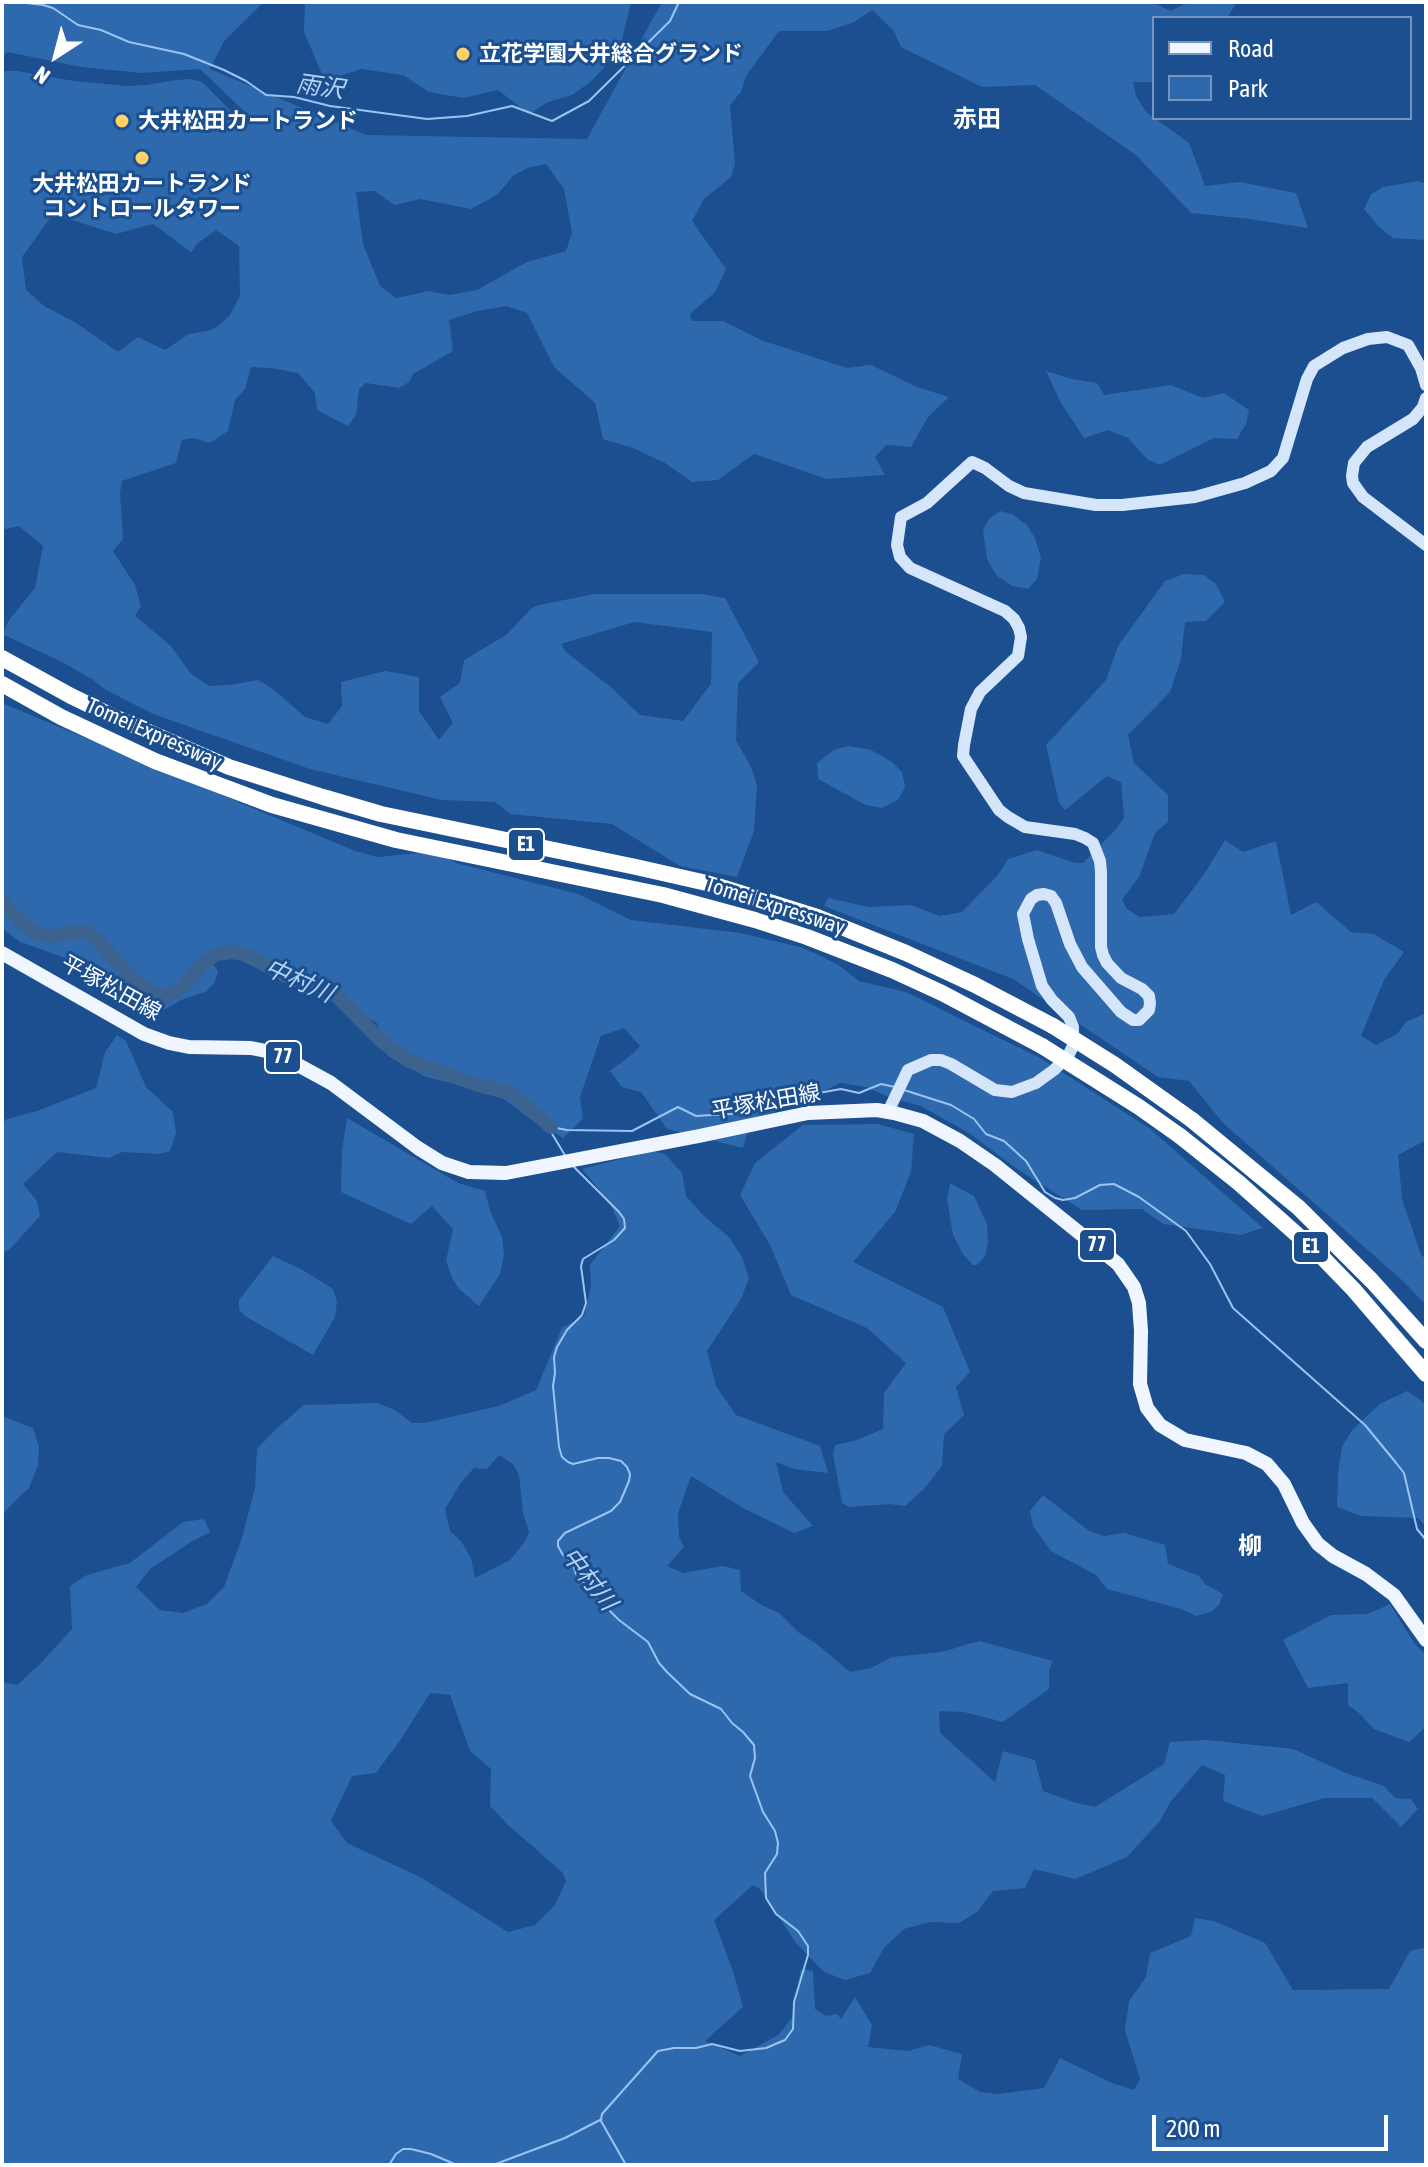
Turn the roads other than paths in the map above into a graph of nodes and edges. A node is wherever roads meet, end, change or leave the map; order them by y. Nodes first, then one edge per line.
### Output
1 (1426, 385) edge
2 (1426, 398) edge
3 (1426, 545) edge
4 (2, 658) edge
5 (2, 684) edge
6 (2, 953) edge
7 (888, 1109) junction
8 (1426, 1341) edge
9 (1426, 1374) edge
10 (1426, 1640) edge

1 - 7 street
2 - 3 street
4 - 8 highway, Tomei Expressway / E1, bridge
5 - 9 highway, Tomei Expressway / E1, bridge
6 - 7 main road, 平塚松田線 / 77
7 - 10 main road, 平塚松田線 / 77

